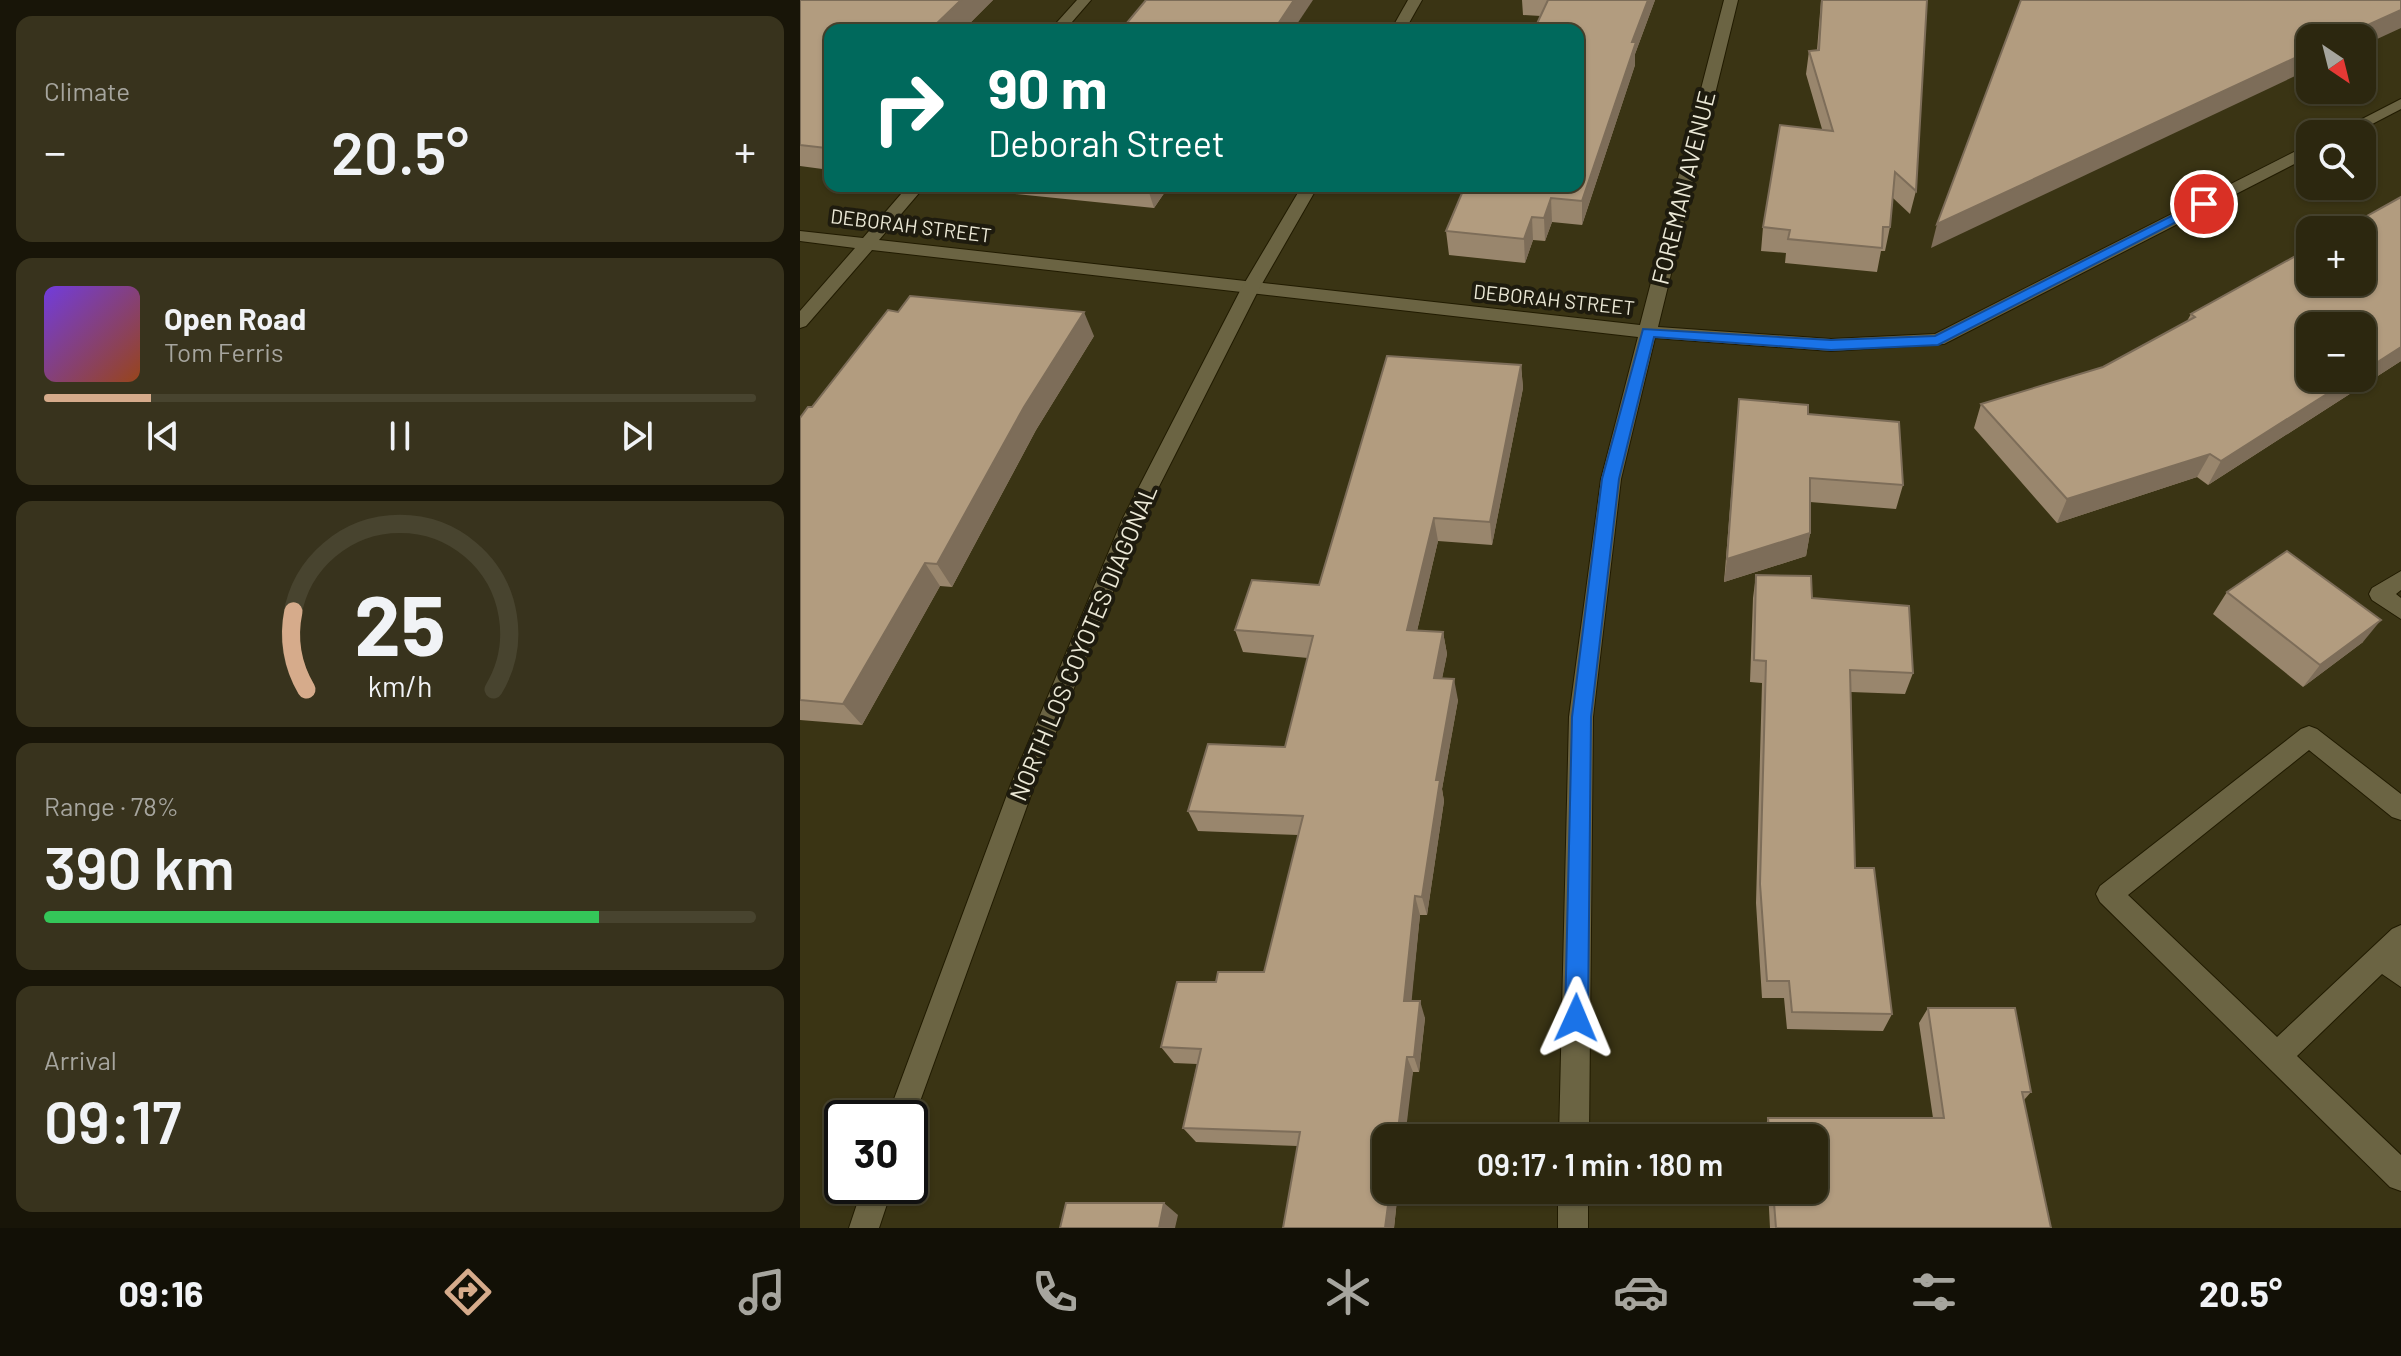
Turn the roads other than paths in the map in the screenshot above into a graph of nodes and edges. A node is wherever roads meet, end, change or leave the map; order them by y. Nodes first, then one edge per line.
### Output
1 (1084, 0) edge
2 (1415, 0) edge
3 (1731, 0) edge
4 (1062, 24) edge
5 (1401, 24) edge
6 (2401, 103) edge
7 (2368, 120) edge
8 (2296, 157) edge
9 (912, 192) edge
10 (1307, 192) edge
11 (800, 236) edge
12 (866, 243) junction
13 (1250, 289) junction
14 (800, 322) edge
15 (1648, 332) junction
16 (2401, 579) edge
17 (2401, 610) edge
18 (2401, 809) edge
19 (2395, 956) edge
20 (2277, 1056) junction
21 (908, 1100) edge
22 (1574, 1124) edge
23 (2401, 1176) edge
24 (872, 1204) edge
25 (1573, 1204) edge
26 (864, 1228) edge
27 (1573, 1228) edge

1 - 4 street
2 - 5 street
3 - 15 street, FOREMAN AVENUE
6 - 7 street
8 - 15 street, DEBORAH STREET
9 - 12 street
10 - 13 street, NORTH LOS COYOTES DIAGONAL
11 - 12 street, DEBORAH STREET
12 - 13 street, DEBORAH STREET
12 - 14 street
13 - 15 street, DEBORAH STREET
13 - 21 street, NORTH LOS COYOTES DIAGONAL
15 - 22 street, FOREMAN AVENUE
16 - 17 street
18 - 20 street
19 - 20 street
20 - 23 street
24 - 26 street
25 - 27 street

